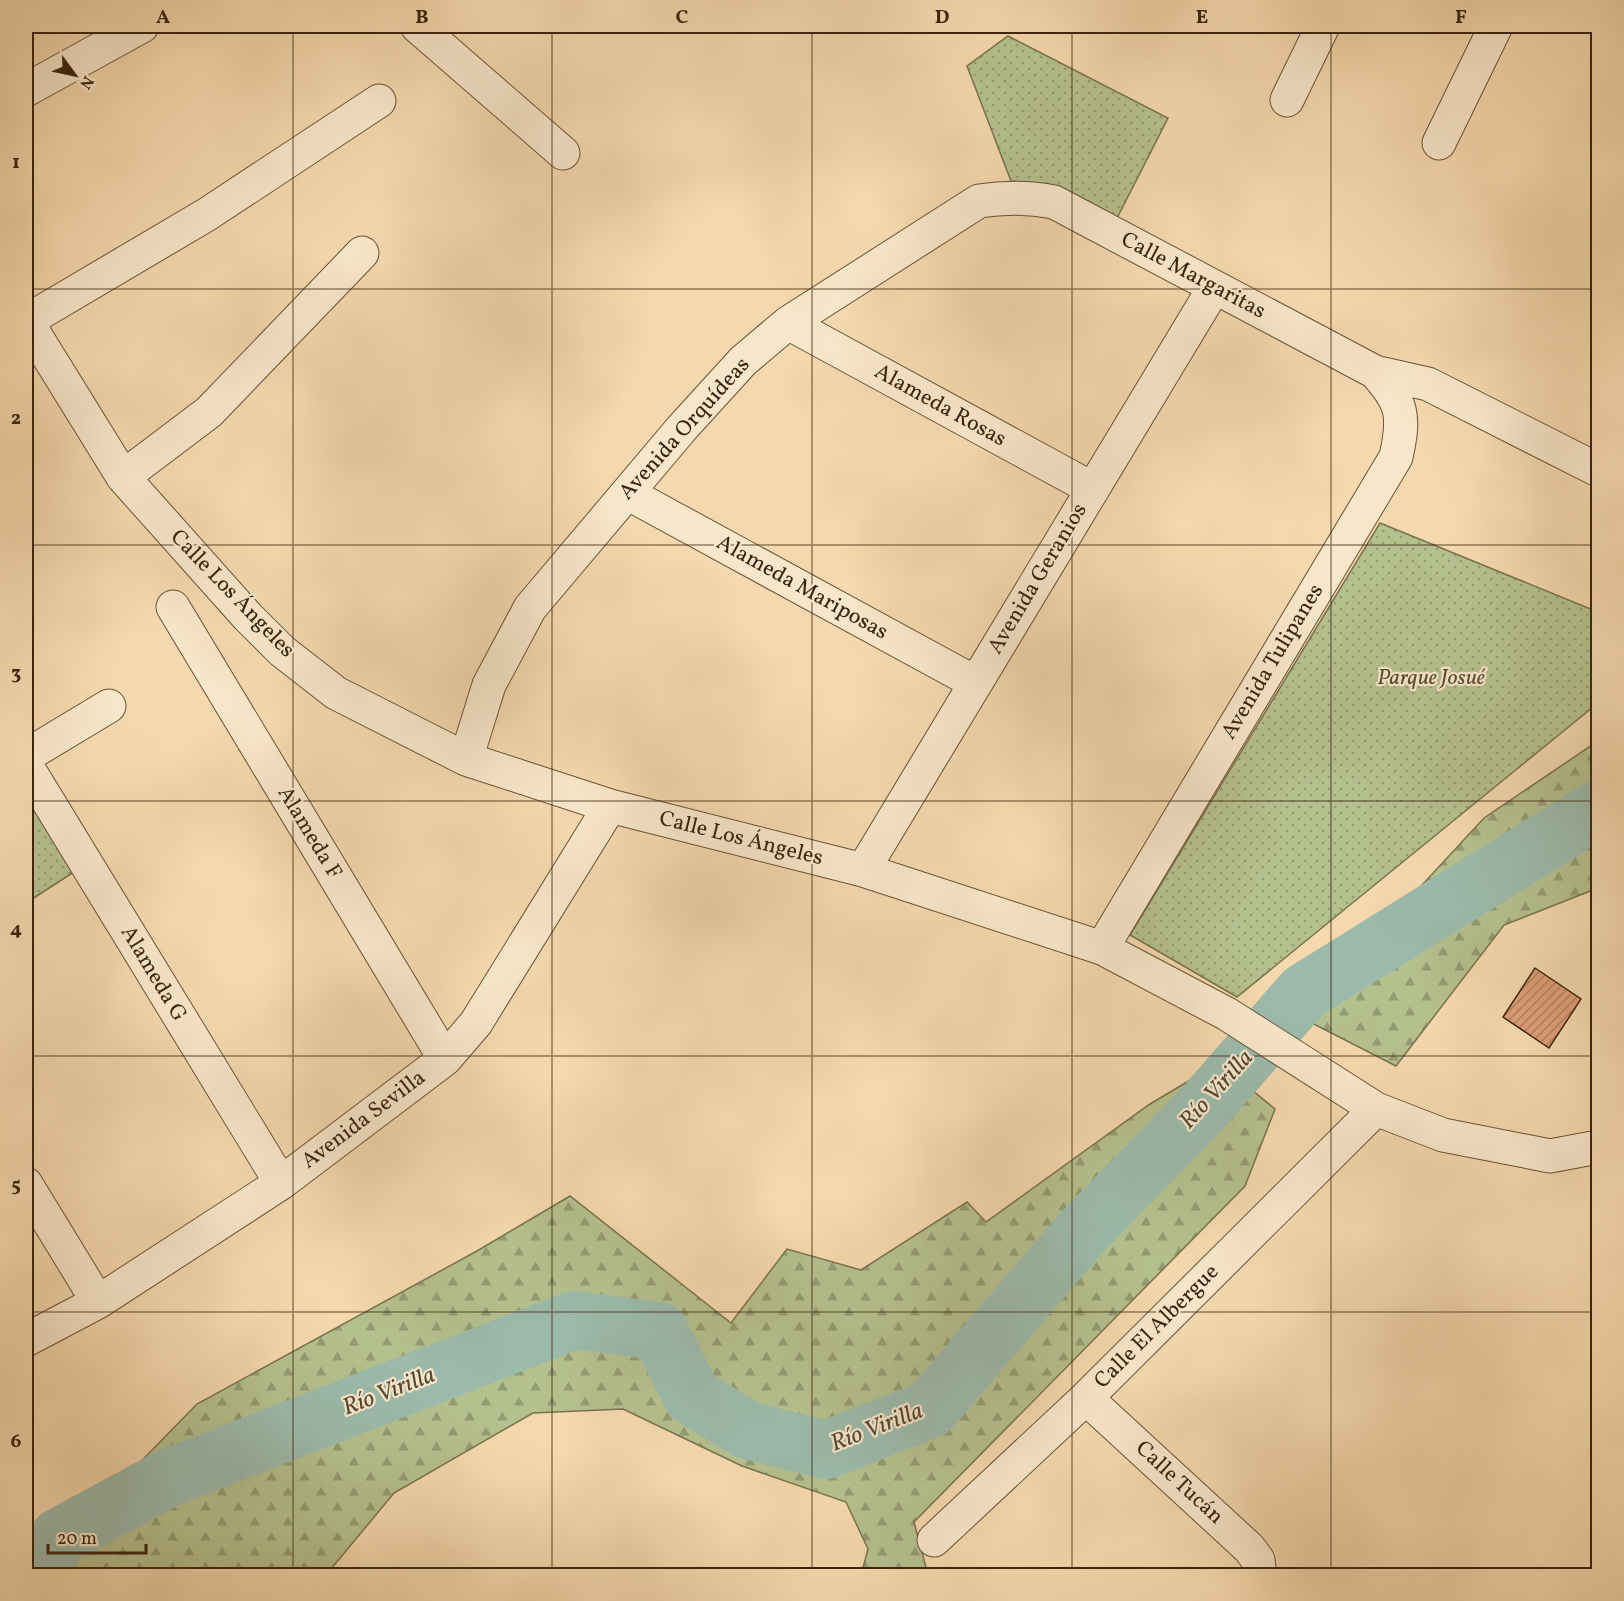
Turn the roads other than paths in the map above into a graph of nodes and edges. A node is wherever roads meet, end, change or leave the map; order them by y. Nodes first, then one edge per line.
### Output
1 (142, 26) edge
2 (417, 26) edge
3 (1323, 26) edge
4 (1496, 26) edge
5 (26, 90) edge
6 (1287, 100) dead end
7 (379, 101) dead end
8 (1439, 143) dead end
9 (563, 153) dead end
10 (1006, 197) joint
11 (362, 253) dead end
12 (1214, 288) junction
13 (27, 317) edge
14 (788, 323) junction
15 (1375, 372) junction
16 (1599, 470) edge
17 (123, 477) junction
18 (1093, 489) junction
19 (627, 493) junction
20 (173, 608) dead end
21 (976, 682) junction
22 (109, 706) dead end
23 (26, 756) edge
24 (466, 759) junction
25 (26, 765) edge
26 (610, 806) junction
27 (862, 870) junction
28 (1102, 948) junction
29 (446, 1059) junction
30 (1376, 1110) junction
31 (1599, 1147) edge
32 (280, 1182) junction
33 (26, 1184) edge
34 (98, 1302) junction
35 (26, 1340) edge
36 (1086, 1398) junction
37 (934, 1540) dead end
38 (1260, 1575) edge

1 - 5 street
2 - 9 street
3 - 6 street
4 - 8 street
7 - 13 street
10 - 12 street, Calle Margaritas
10 - 14 street, Avenida Orquídeas
11 - 17 street
12 - 15 street, Calle Margaritas
12 - 18 street, Avenida Geranios
13 - 17 street, Calle Los Ángeles
14 - 18 street, Alameda Rosas
14 - 19 street, Avenida Orquídeas
15 - 16 street
15 - 28 street, Avenida Tulipanes
17 - 24 street, Calle Los Ángeles
18 - 21 street, Avenida Geranios
19 - 21 street, Alameda Mariposas
19 - 24 street, Avenida Orquídeas
20 - 29 street, Alameda F
21 - 27 street, Avenida Geranios
22 - 23 street
24 - 26 street, Calle Los Ángeles
25 - 32 street, Alameda G
26 - 27 street, Calle Los Ángeles
26 - 29 street, Avenida Sevilla
27 - 28 street, Calle Los Ángeles
28 - 30 street, Calle Los Ángeles
29 - 32 street, Avenida Sevilla
30 - 31 street, Calle Los Ángeles
30 - 36 street, Calle El Albergue
32 - 34 street, Avenida Sevilla
33 - 34 street
34 - 35 street, Avenida Sevilla
36 - 37 street, Calle El Albergue
36 - 38 street, Calle Tucán

